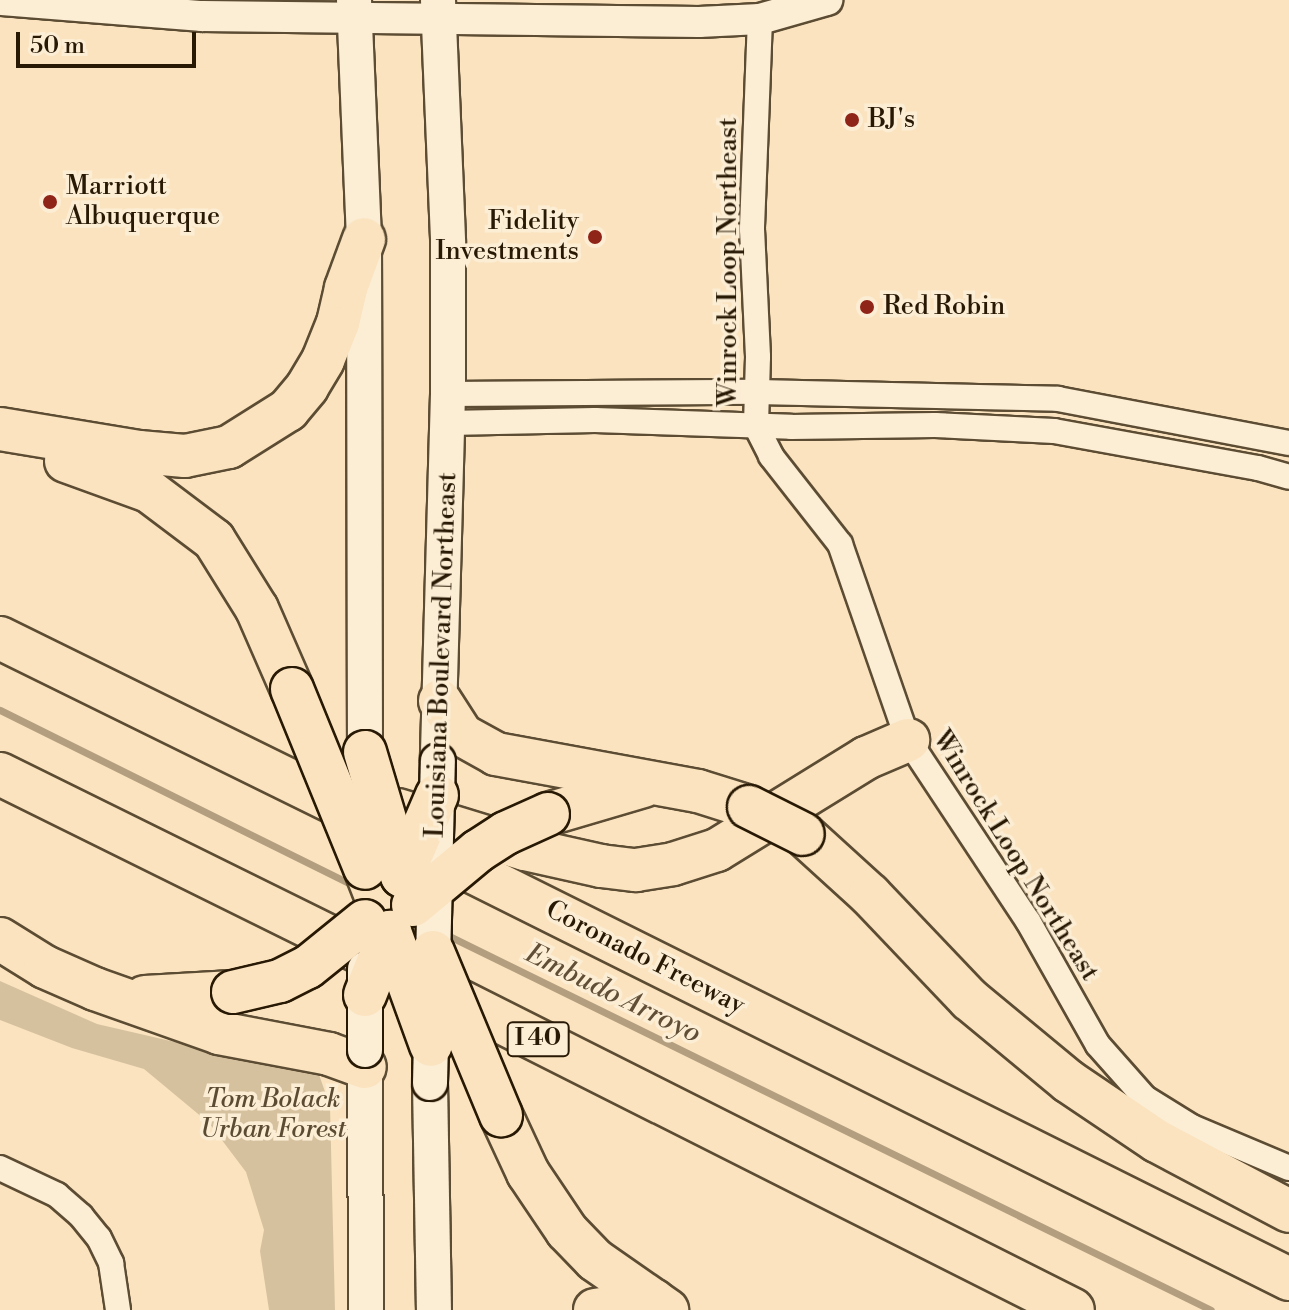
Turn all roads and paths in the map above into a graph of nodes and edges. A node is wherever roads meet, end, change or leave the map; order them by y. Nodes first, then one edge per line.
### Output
1 (2, 0) edge
2 (827, 0) edge
3 (354, 8) edge
4 (438, 9) edge
5 (769, 9) edge
6 (364, 239) junction
7 (757, 392) junction
8 (448, 409) junction
9 (756, 426) junction
10 (0, 432) edge
11 (1289, 443) edge
12 (1289, 477) edge
13 (0, 638) edge
14 (440, 701) junction
15 (365, 740) joint
16 (908, 740) junction
17 (270, 771) junction
18 (0, 774) edge
19 (438, 778) joint
20 (648, 784) junction
21 (393, 899) junction
22 (0, 939) edge
23 (433, 952) junction
24 (365, 995) joint
25 (123, 997) junction
26 (365, 1059) junction
27 (431, 1064) junction
28 (0, 1168) edge
29 (1289, 1168) edge
30 (1289, 1211) edge
31 (1289, 1279) edge
32 (660, 1306) edge
33 (118, 1310) edge
34 (366, 1310) edge
35 (434, 1310) edge
36 (595, 1310) edge
37 (1073, 1310) edge

1 - 3 street
2 - 5 street
3 - 4 street
3 - 6 main road
4 - 5 street
4 - 8 main road, Louisiana Boulevard Northeast
5 - 7 street, Winrock Loop Northeast
6 - 10 highway
6 - 15 main road
7 - 8 street
7 - 9 street, Winrock Loop Northeast
7 - 11 street
8 - 9 street
8 - 14 main road, Louisiana Boulevard Northeast
9 - 12 street
9 - 16 street, Winrock Loop Northeast
10 - 21 highway, bridge
13 - 17 highway, Coronado Freeway
14 - 19 main road, Louisiana Boulevard Northeast
14 - 20 highway
15 - 21 highway, bridge
16 - 17 highway
16 - 29 street, Winrock Loop Northeast
17 - 31 highway, Coronado Freeway
18 - 37 highway, I 40
19 - 21 highway, bridge
20 - 21 highway, bridge
20 - 30 highway, bridge
21 - 23 highway
21 - 24 highway, bridge
21 - 25 highway, bridge
21 - 27 highway, bridge
22 - 25 highway
23 - 27 main road, bridge
23 - 32 highway, bridge
24 - 26 main road, bridge
25 - 26 highway
26 - 34 main road
27 - 35 main road
28 - 33 street
32 - 36 highway

